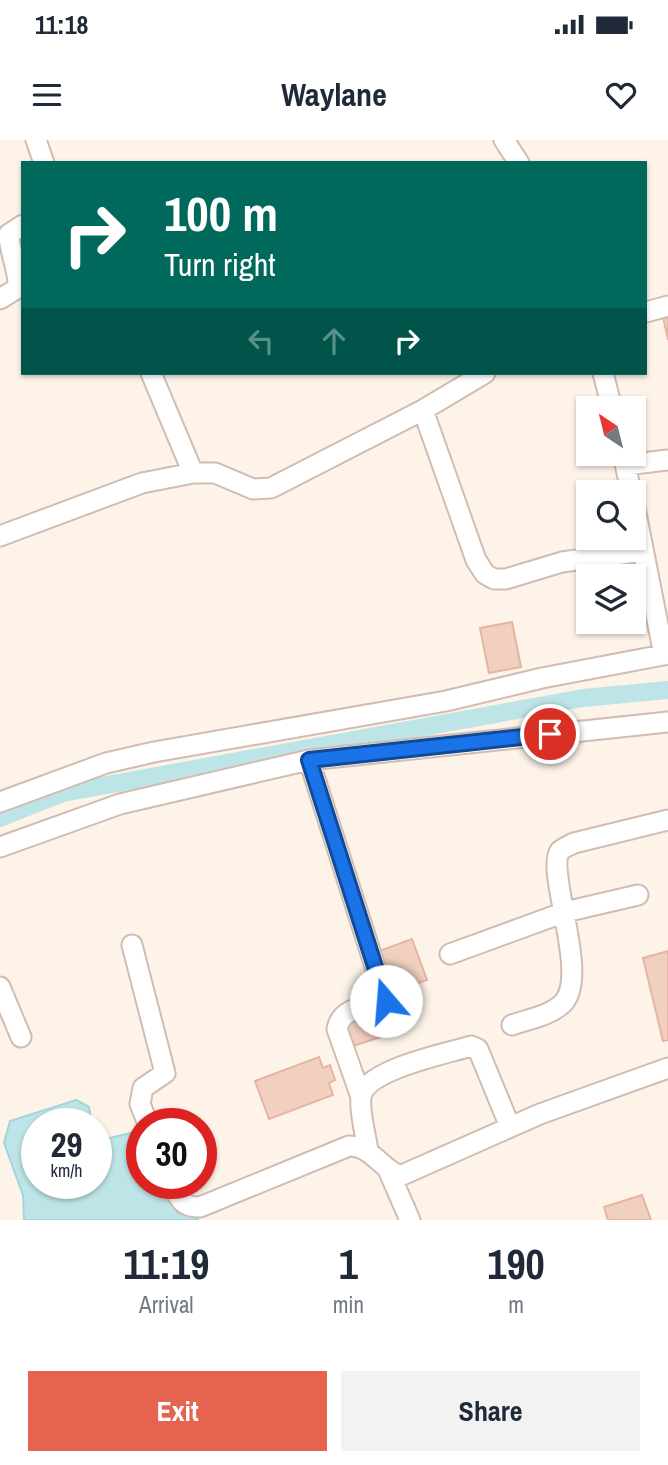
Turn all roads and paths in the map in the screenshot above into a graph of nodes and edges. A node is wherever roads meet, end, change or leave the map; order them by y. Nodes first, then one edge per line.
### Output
1 (36, 140) edge
2 (504, 140) edge
3 (43, 161) edge
4 (518, 161) edge
5 (21, 226) edge
6 (0, 299) edge
7 (668, 306) edge
8 (647, 312) edge
9 (152, 375) edge
10 (482, 375) edge
11 (604, 375) edge
12 (609, 396) edge
13 (423, 410) junction
14 (646, 460) edge
15 (668, 460) edge
16 (193, 473) junction
17 (0, 536) edge
18 (643, 551) joint
19 (666, 655) edge
20 (668, 722) edge
21 (309, 760) junction
22 (0, 802) edge
23 (668, 820) edge
24 (0, 847) edge
25 (638, 895) dead end
26 (565, 912) junction
27 (132, 945) dead end
28 (450, 954) dead end
29 (0, 986) edge
30 (512, 1025) dead end
31 (21, 1037) dead end
32 (668, 1068) edge
33 (361, 1097) junction
34 (142, 1108) edge
35 (510, 1127) junction
36 (368, 1151) junction
37 (389, 1172) junction
38 (179, 1199) edge
39 (410, 1220) edge

1 - 3 street
2 - 4 street
5 - 6 street
7 - 8 street
9 - 16 street
10 - 13 street
11 - 12 street
13 - 16 street
13 - 18 street
14 - 15 street
16 - 17 street
18 - 19 street
19 - 22 street
20 - 21 street
21 - 24 street
21 - 33 street
23 - 26 street
25 - 26 street
26 - 28 street
26 - 30 street
27 - 34 street
29 - 31 street
32 - 35 street
33 - 35 street
33 - 36 street
35 - 37 street
36 - 37 street
36 - 38 street
37 - 39 street

